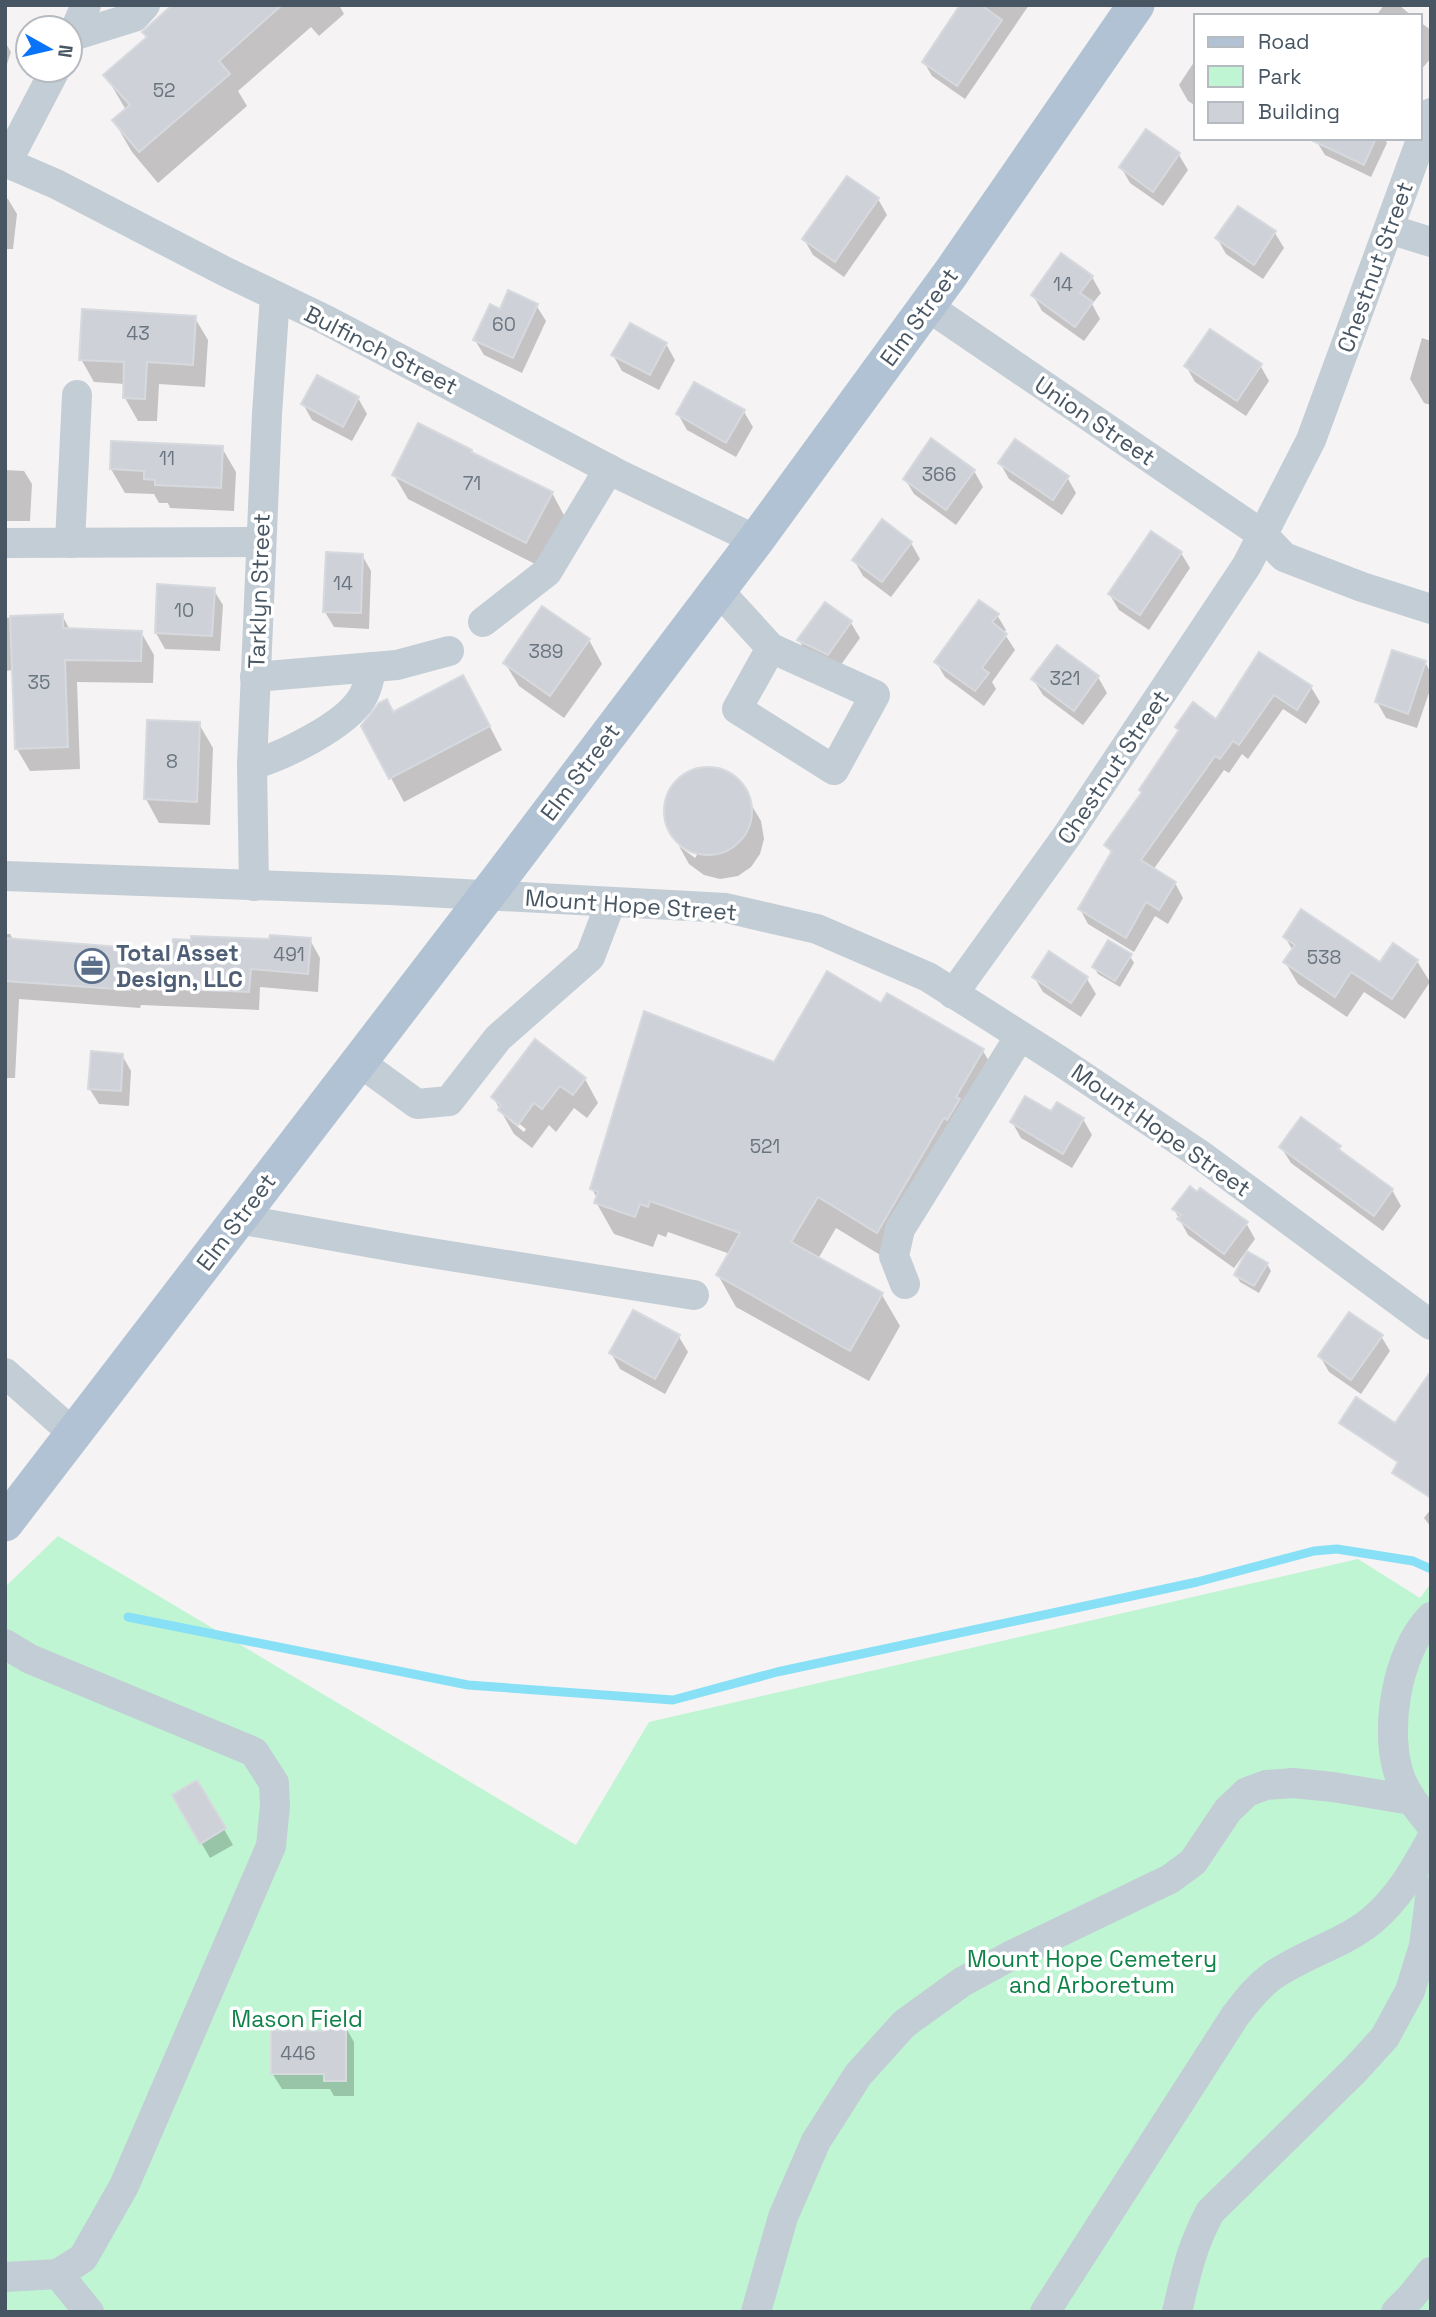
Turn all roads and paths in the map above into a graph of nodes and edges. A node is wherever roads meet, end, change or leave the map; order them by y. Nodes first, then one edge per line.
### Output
1 (145, 5) edge
2 (1136, 5) edge
3 (84, 34) edge
4 (48, 84) edge
5 (1431, 113) edge
6 (1422, 138) edge
7 (1421, 140) edge
8 (6, 162) edge
9 (1389, 229) junction
10 (1431, 242) edge
11 (275, 296) junction
12 (927, 306) junction
13 (77, 395) dead end
14 (608, 469) junction
15 (1263, 535) junction
16 (756, 540) junction
17 (261, 542) junction
18 (5, 543) edge
19 (69, 543) junction
20 (718, 590) junction
21 (1431, 609) edge
22 (483, 622) dead end
23 (771, 648) junction
24 (449, 651) dead end
25 (372, 667) junction
26 (256, 677) junction
27 (252, 765) junction
28 (5, 876) edge
29 (254, 886) junction
30 (487, 895) junction
31 (611, 902) junction
32 (953, 994) junction
33 (1020, 1036) junction
34 (358, 1061) junction
35 (238, 1219) junction
36 (905, 1284) dead end
37 (694, 1295) dead end
38 (1431, 1325) edge
39 (10, 1386) edge
40 (74, 1434) junction
41 (5, 1523) edge
42 (1431, 1617) edge
43 (5, 1644) edge
44 (1411, 1800) junction
45 (1431, 1825) edge
46 (1431, 1840) edge
47 (1431, 1891) edge
48 (1431, 2272) edge
49 (58, 2274) junction
50 (5, 2277) edge
51 (89, 2312) edge
52 (756, 2312) edge
53 (1045, 2312) edge
54 (1177, 2312) edge
55 (1396, 2312) edge

1 - 3 street
2 - 12 main road, Elm Street
4 - 8 street
5 - 6 street, Chestnut Street
7 - 9 street, Chestnut Street
8 - 11 street, Bulfinch Street
9 - 10 street
9 - 15 street, Chestnut Street
11 - 14 street, Bulfinch Street
11 - 17 street, Tarklyn Street
12 - 15 street, Union Street
12 - 16 main road, Elm Street
13 - 19 street
14 - 16 street, Bulfinch Street
14 - 22 street
15 - 21 street
15 - 32 street, Chestnut Street
16 - 20 main road, Elm Street
17 - 19 street
17 - 26 street, Tarklyn Street
18 - 19 street
20 - 23 street
20 - 30 main road, Elm Street
23 - 23 street
24 - 25 street
25 - 26 street
25 - 27 street
26 - 27 street, Tarklyn Street
27 - 29 street, Tarklyn Street
28 - 29 street, Mount Hope Street
29 - 30 street, Mount Hope Street
30 - 31 street, Mount Hope Street
30 - 34 main road, Elm Street
31 - 32 street, Mount Hope Street
31 - 34 street
32 - 33 street, Mount Hope Street
33 - 36 street
33 - 38 street, Mount Hope Street
34 - 35 main road, Elm Street
35 - 37 street
35 - 40 main road, Elm Street
39 - 40 street
40 - 41 main road, Elm Street
42 - 44 street
43 - 49 street
44 - 45 street
44 - 52 street
46 - 53 street
47 - 54 street
48 - 55 street
49 - 50 street
49 - 51 street

